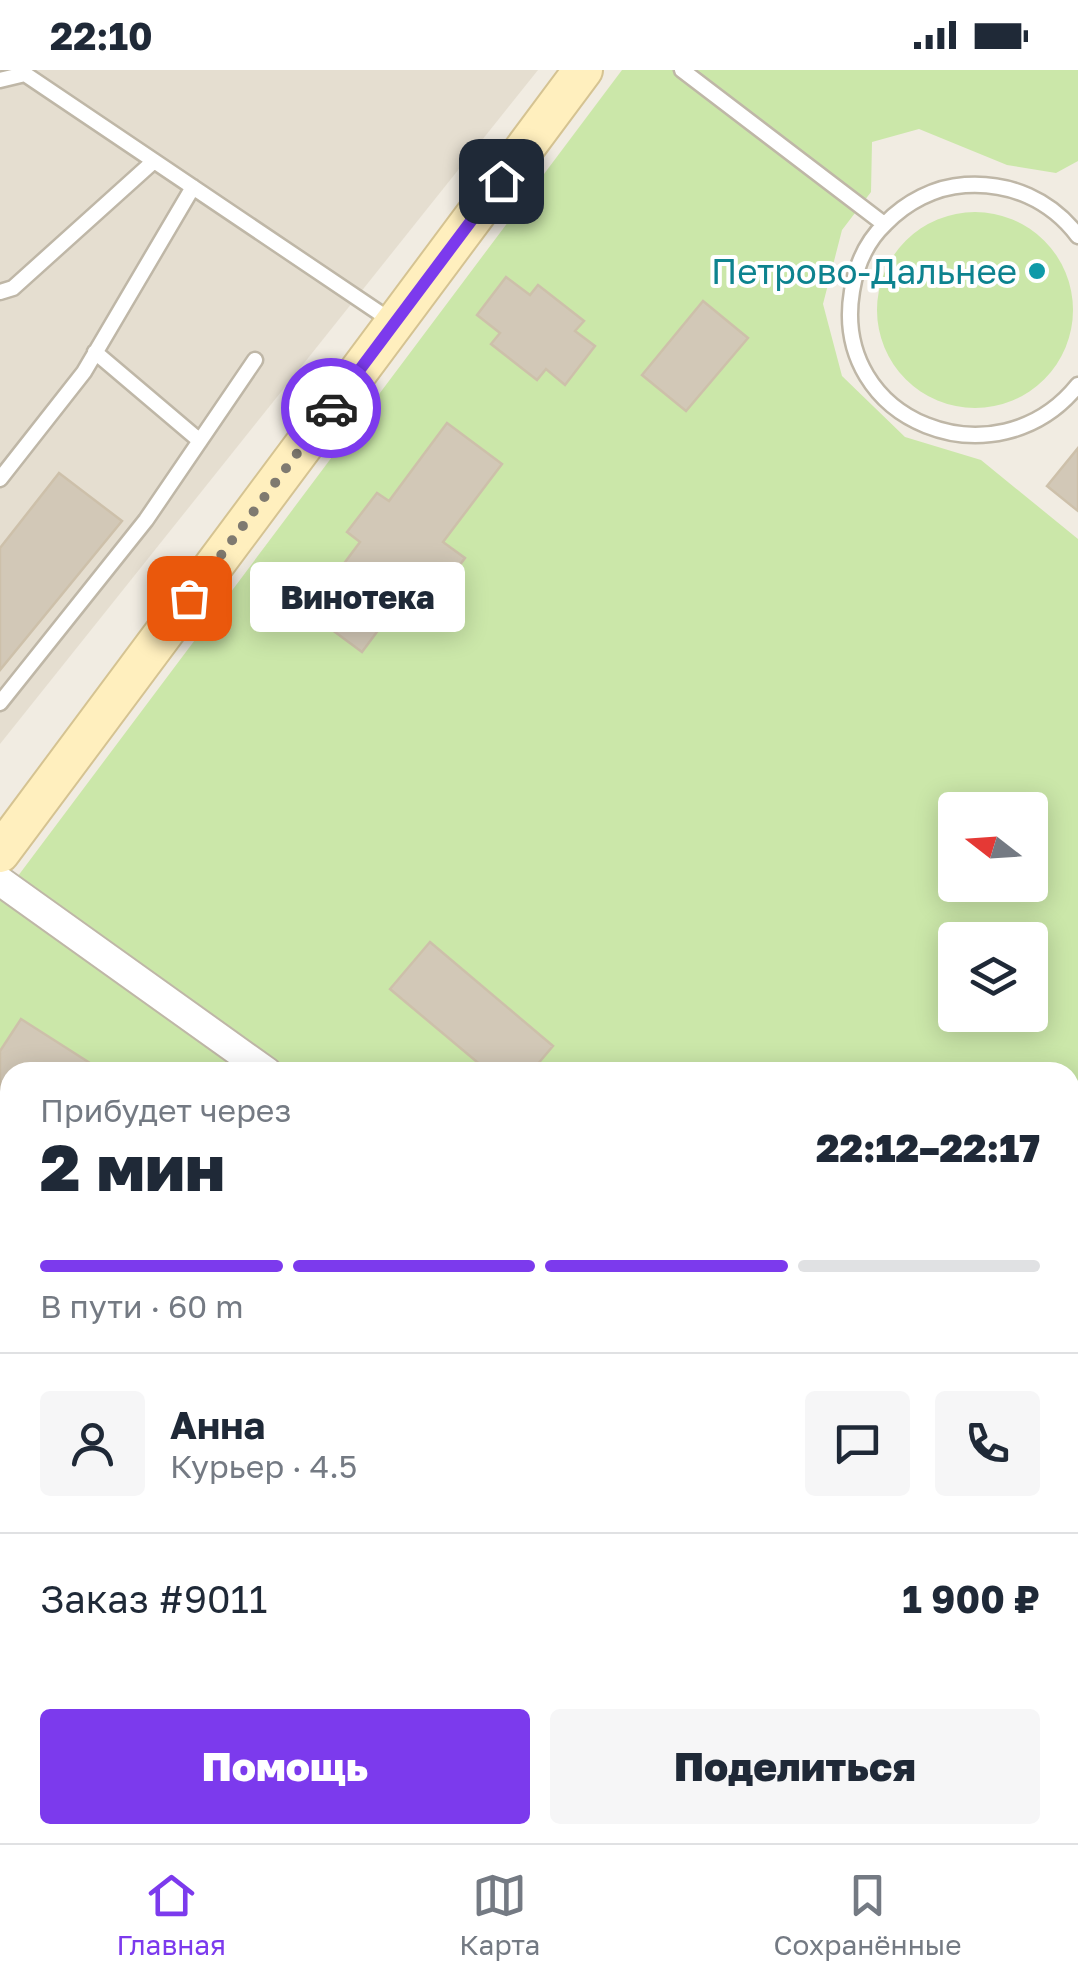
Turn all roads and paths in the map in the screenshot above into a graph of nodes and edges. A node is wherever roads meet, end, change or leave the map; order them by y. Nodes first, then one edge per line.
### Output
1 (583, 70) edge
2 (682, 70) edge
3 (0, 80) edge
4 (154, 161) junction
5 (193, 187) junction
6 (884, 224) junction
7 (1078, 236) edge
8 (0, 292) edge
9 (395, 323) junction
10 (95, 352) junction
11 (255, 360) dead end
12 (1078, 385) edge
13 (200, 441) junction
14 (0, 479) edge
15 (0, 703) edge
16 (0, 853) edge
17 (0, 880) edge
18 (253, 1062) edge

1 - 9 main road
2 - 6 lane
3 - 4 lane
4 - 5 lane
4 - 8 lane
5 - 9 lane
5 - 10 lane
6 - 7 lane
6 - 12 lane
9 - 16 main road
10 - 13 lane
10 - 14 lane
11 - 13 lane
13 - 15 lane
17 - 18 street

